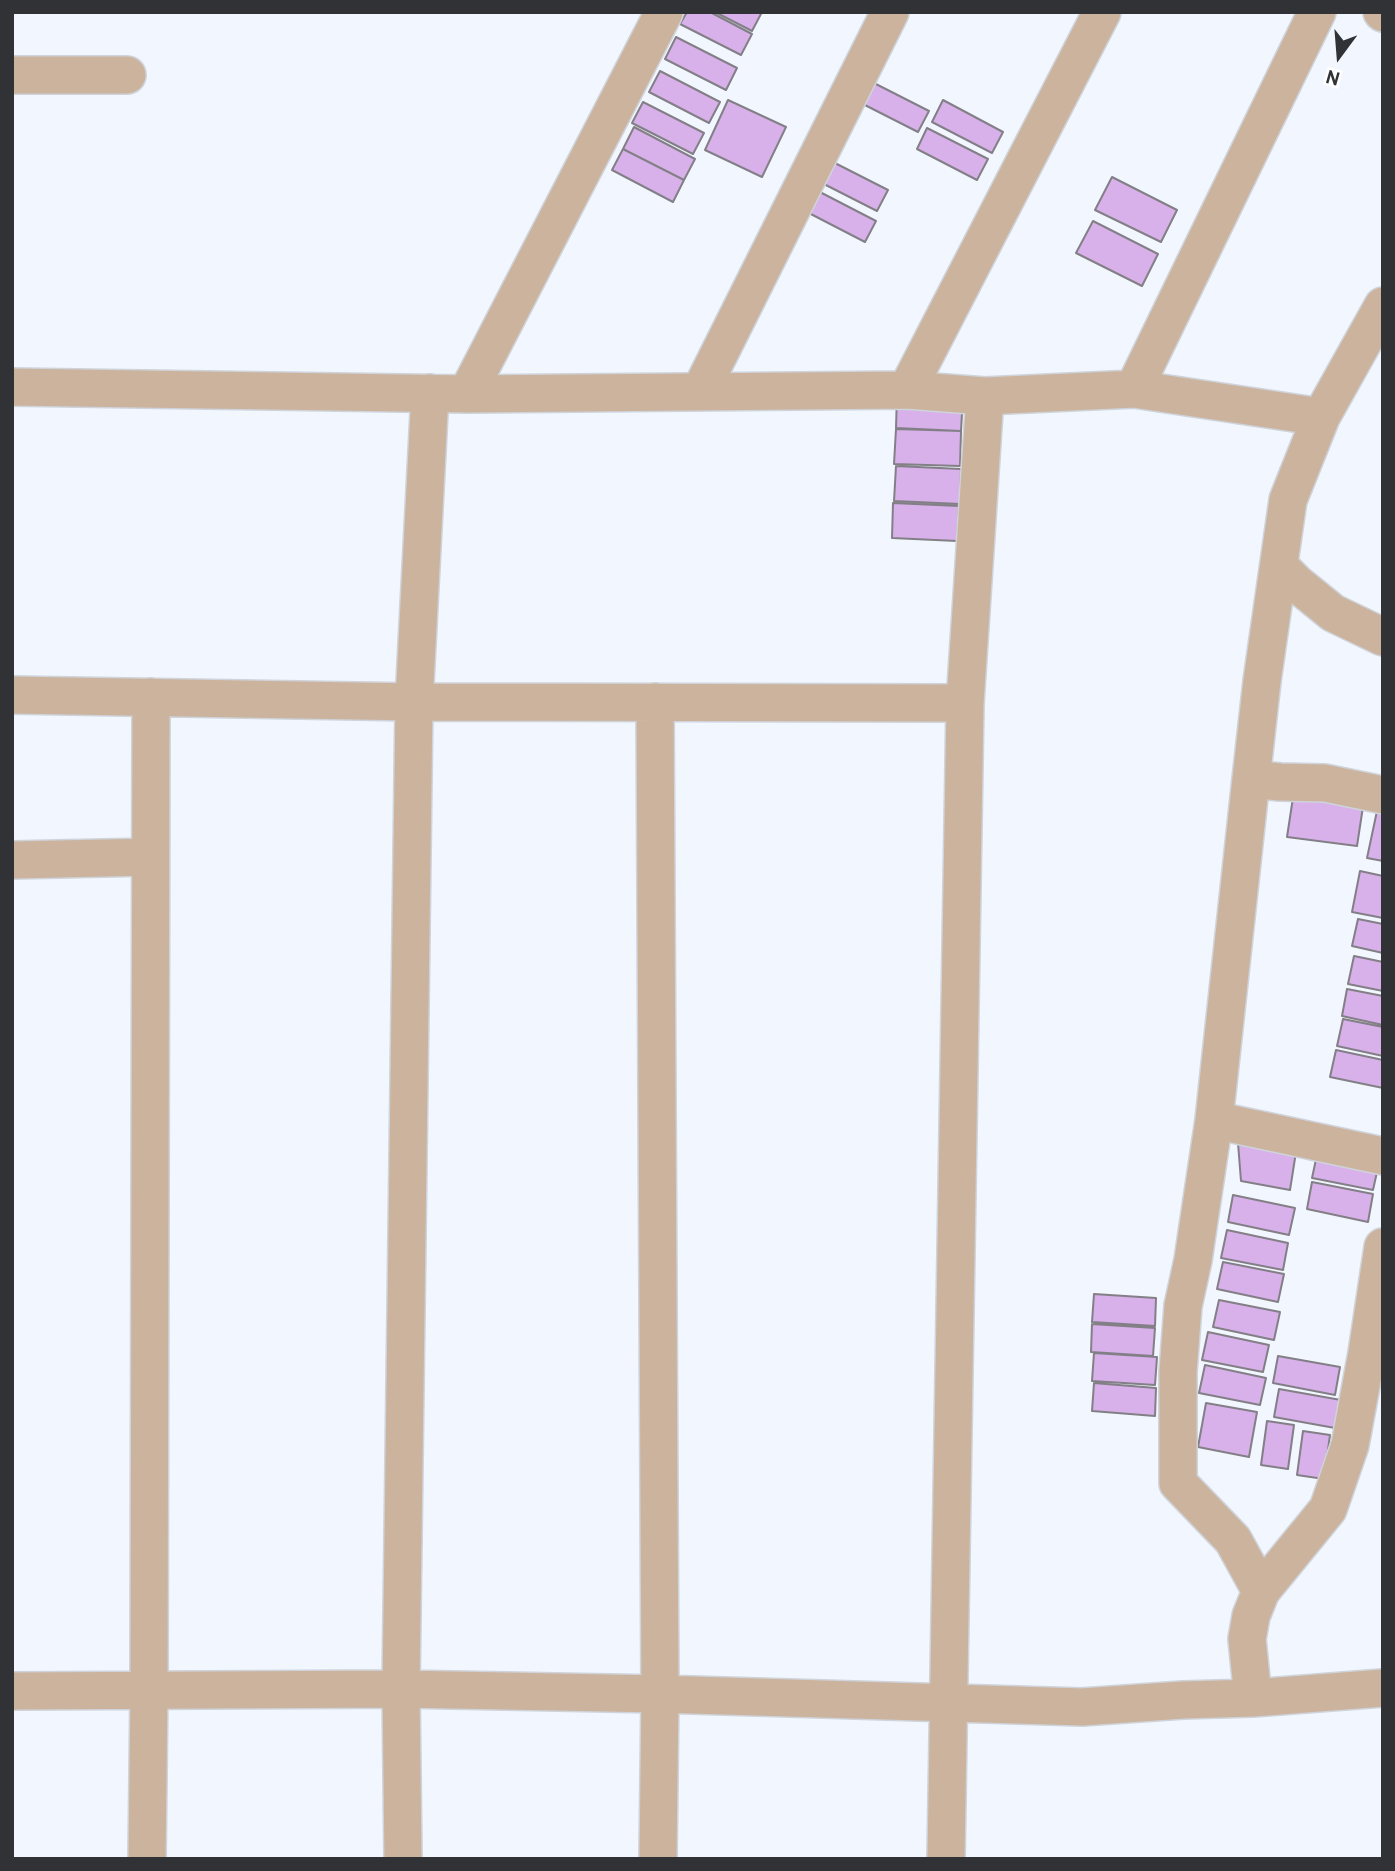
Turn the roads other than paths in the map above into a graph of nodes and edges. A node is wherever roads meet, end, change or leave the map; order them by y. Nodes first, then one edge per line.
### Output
1 (664, 12) edge
2 (890, 12) edge
3 (1102, 12) edge
4 (1317, 12) edge
5 (12, 75) edge
6 (127, 75) dead end
7 (1383, 306) edge
8 (12, 387) edge
9 (1134, 389) junction
10 (907, 390) junction
11 (700, 392) junction
12 (430, 393) junction
13 (467, 394) junction
14 (985, 396) junction
15 (1321, 417) junction
16 (1279, 566) junction
17 (1383, 637) edge
18 (12, 695) edge
19 (151, 697) junction
20 (414, 702) junction
21 (654, 702) junction
22 (965, 703) junction
23 (1251, 779) junction
24 (1383, 795) edge
25 (150, 858) junction
26 (12, 860) edge
27 (1214, 1120) junction
28 (1383, 1156) edge
29 (1383, 1247) edge
30 (1261, 1591) junction
31 (1383, 1688) edge
32 (401, 1689) junction
33 (149, 1690) junction
34 (12, 1691) edge
35 (660, 1694) junction
36 (1253, 1698) junction
37 (948, 1704) junction
38 (148, 1859) edge
39 (403, 1859) edge
40 (658, 1859) edge
41 (946, 1859) edge

1 - 13 street
2 - 11 street
3 - 10 street
4 - 9 street
5 - 6 street
7 - 15 street
8 - 12 street
9 - 14 street
9 - 15 street
10 - 11 street
10 - 14 street
11 - 13 street
12 - 13 street
12 - 20 street
14 - 22 street
15 - 16 street
16 - 17 street
16 - 23 street
18 - 19 street
19 - 20 street
19 - 25 street
20 - 21 street
20 - 32 street
21 - 22 street
21 - 35 street
22 - 37 street
23 - 24 street
23 - 27 street
25 - 26 street
25 - 33 street
27 - 28 street
27 - 30 street
29 - 30 street
30 - 36 street
31 - 36 street
32 - 33 street
32 - 35 street
32 - 39 street
33 - 34 street
33 - 38 street
35 - 37 street
35 - 40 street
36 - 37 street
37 - 41 street

